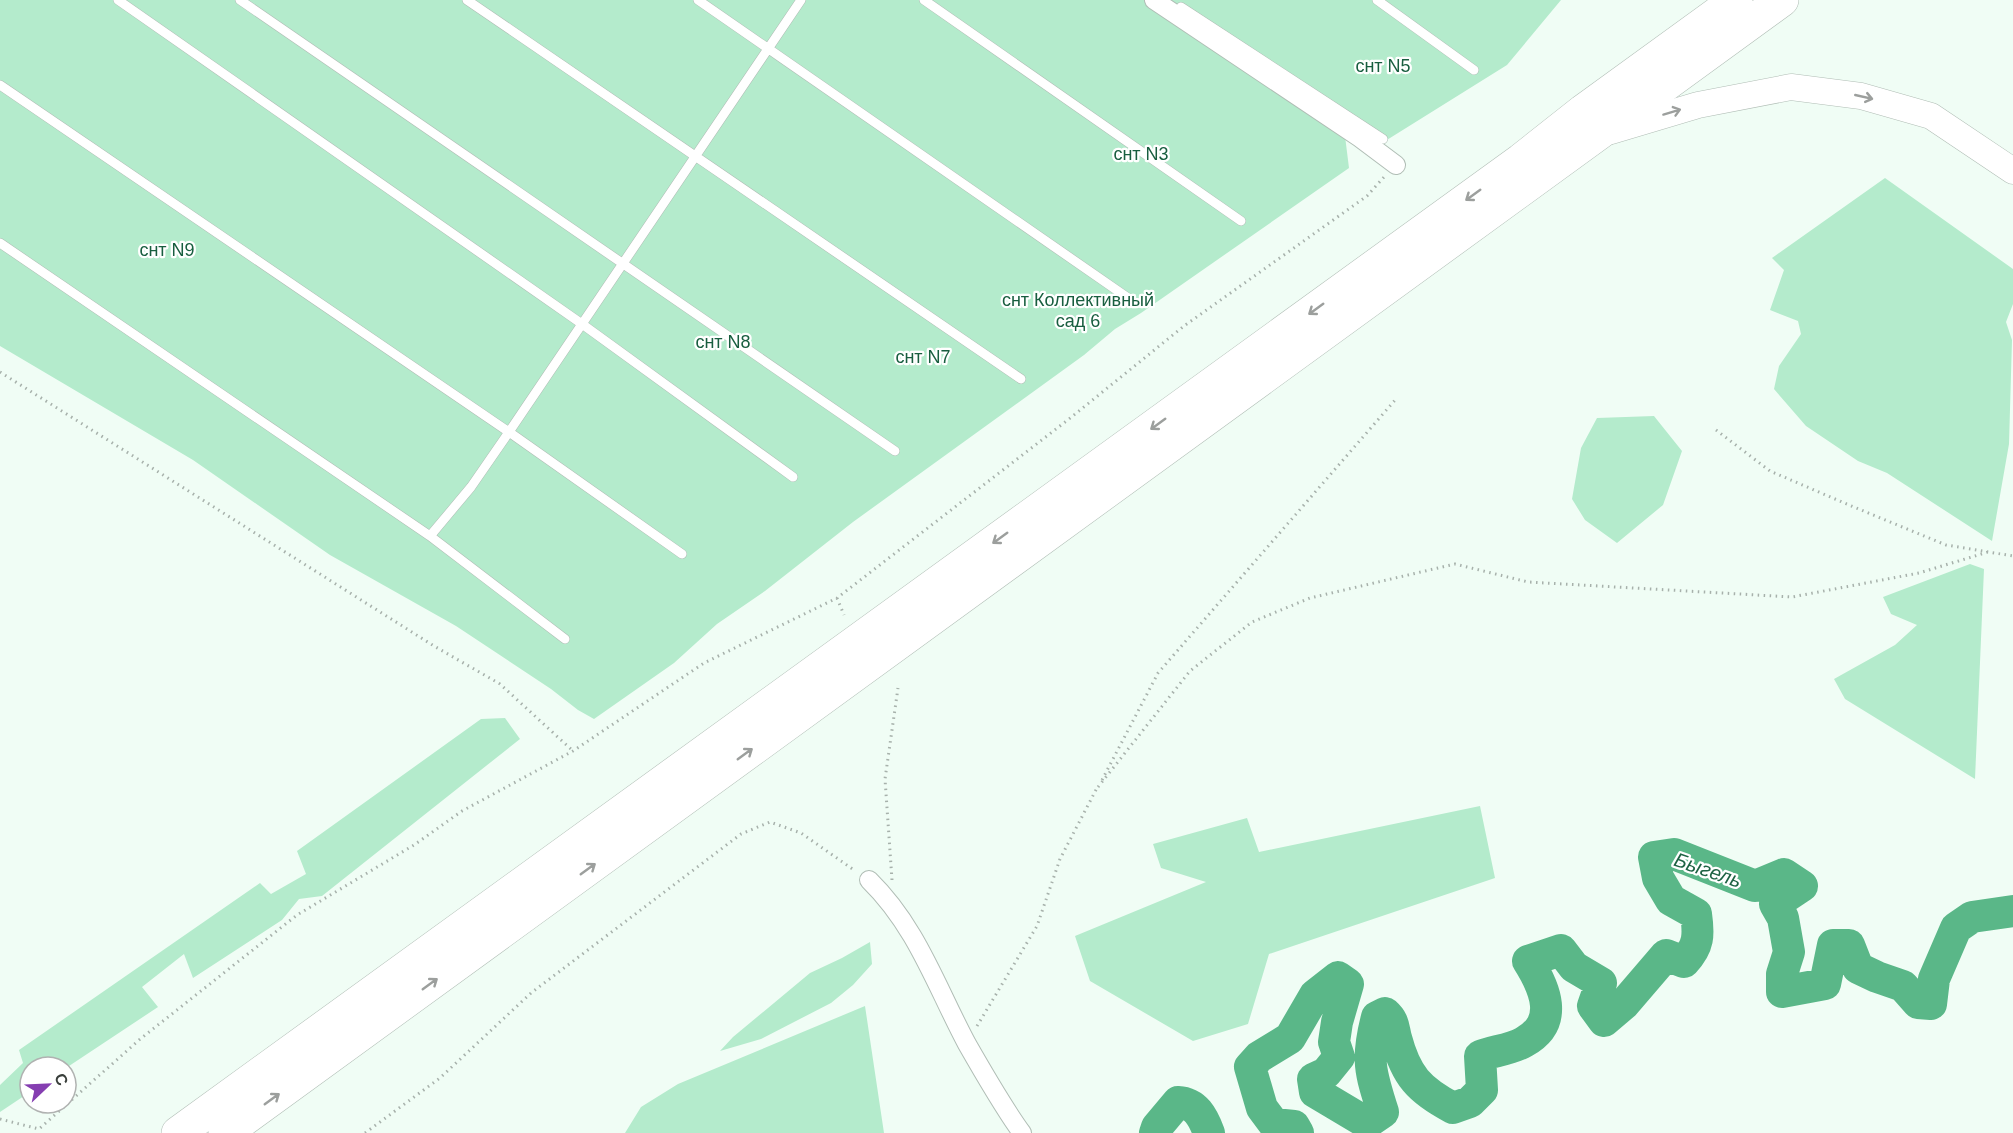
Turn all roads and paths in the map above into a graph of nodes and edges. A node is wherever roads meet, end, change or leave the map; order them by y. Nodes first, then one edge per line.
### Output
1 (118, 0) edge
2 (240, 0) edge
3 (467, 0) edge
4 (698, 0) edge
5 (801, 0) edge
6 (924, 0) edge
7 (1154, 0) edge
8 (1170, 0) edge
9 (1377, 0) edge
10 (1711, 0) edge
11 (1736, 0) edge
12 (1782, 0) edge
13 (768, 49) junction
14 (1474, 70) dead end
15 (0, 85) edge
16 (1590, 123) junction
17 (1383, 139) dead end
18 (696, 156) junction
19 (1396, 165) joint
20 (2013, 171) edge
21 (1241, 221) dead end
22 (0, 243) edge
23 (623, 263) junction
24 (1131, 300) dead end
25 (582, 324) junction
26 (0, 372) edge
27 (1021, 379) dead end
28 (1396, 399) dead end
29 (1716, 430) dead end
30 (509, 432) junction
31 (895, 452) dead end
32 (794, 477) dead end
33 (430, 536) junction
34 (1988, 552) junction
35 (682, 554) dead end
36 (2013, 556) edge
37 (837, 598) junction
38 (844, 615) dead end
39 (565, 639) dead end
40 (898, 688) dead end
41 (573, 752) junction
42 (1098, 787) junction
43 (869, 880) joint
44 (888, 898) junction
45 (967, 1044) junction
46 (0, 1119) edge
47 (178, 1133) edge
48 (225, 1133) edge
49 (365, 1133) edge
50 (1022, 1133) edge

1 - 25 lane
2 - 23 lane
3 - 18 lane
4 - 13 lane
5 - 13 lane
6 - 21 lane
7 - 19 street
8 - 17 lane
9 - 14 lane
10 - 16 main road
11 - 16 highway
12 - 16 highway
13 - 18 lane
13 - 24 lane
15 - 30 lane
16 -> 20 main road
16 -> 47 highway
48 -> 16 highway
18 - 23 lane
18 - 27 lane
19 - 37 path
22 - 33 lane
23 - 25 lane
23 - 31 lane
25 - 30 lane
25 - 32 lane
26 - 41 path
28 - 42 path
29 - 34 path
30 - 33 lane
30 - 35 lane
33 - 39 lane
34 - 36 path
34 - 42 path
37 - 38 path
37 - 41 path
40 - 44 path
41 - 46 path
42 - 45 path
43 - 44 street
43 - 49 path
44 - 45 street
45 - 50 street

